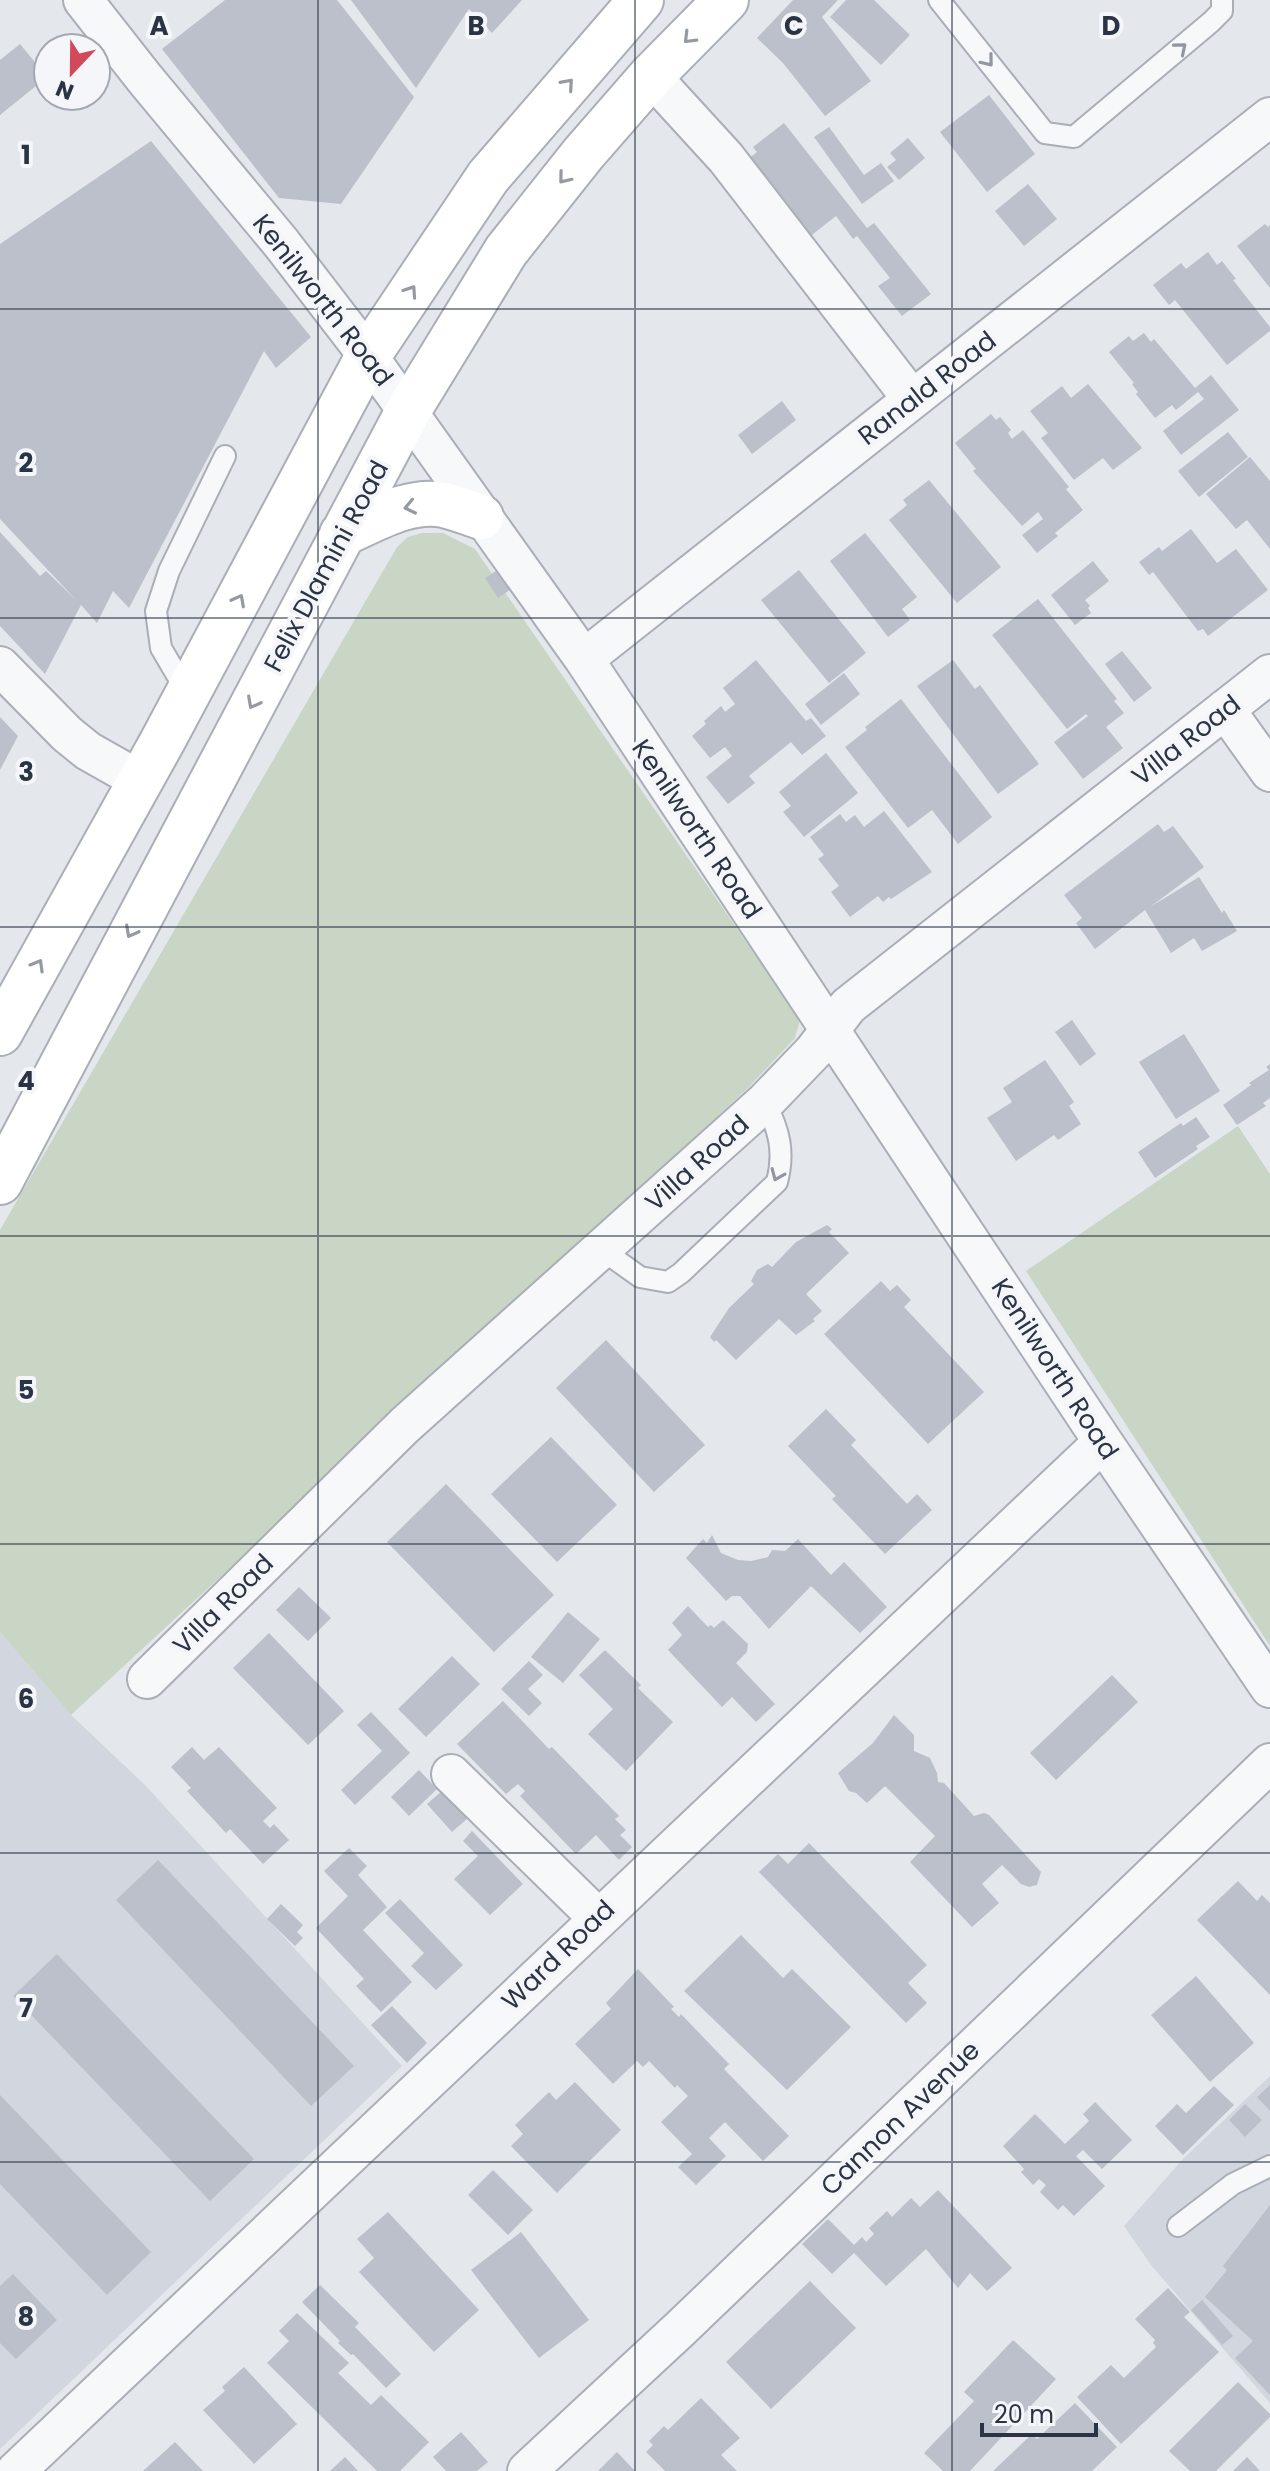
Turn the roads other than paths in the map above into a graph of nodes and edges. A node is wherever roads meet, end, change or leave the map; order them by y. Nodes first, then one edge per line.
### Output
1 (83, 0) edge
2 (641, 0) edge
3 (726, 0) edge
4 (939, 0) edge
5 (1222, 0) edge
6 (651, 76) junction
7 (1270, 117) edge
8 (368, 356) junction
9 (912, 399) junction
10 (408, 411) junction
11 (225, 456) dead end
12 (481, 517) junction
13 (342, 534) junction
14 (584, 659) junction
15 (0, 666) edge
16 (1270, 674) edge
17 (188, 694) junction
18 (1225, 709) junction
19 (1270, 772) edge
20 (141, 781) junction
21 (831, 1029) junction
22 (0, 1033) edge
23 (765, 1102) junction
24 (0, 1182) edge
25 (601, 1249) junction
26 (1103, 1442) junction
27 (147, 1679) dead end
28 (1270, 1688) edge
29 (1270, 1763) edge
30 (451, 1774) dead end
31 (597, 1917) junction
32 (1270, 2166) edge
33 (1178, 2226) dead end
34 (16, 2471) edge
35 (527, 2471) edge

1 - 8 street, Kenilworth Road
8 -> 2 main road
3 -> 6 main road, Felix Dlamini Road
4 -> 5 lane
6 - 9 street
6 -> 10 main road, Felix Dlamini Road
7 - 9 street, Ranald Road
8 - 10 street, Kenilworth Road
17 -> 8 main road
9 - 14 street, Ranald Road
10 - 12 street, Kenilworth Road
10 - 13 main road, Felix Dlamini Road
11 - 17 lane
12 -> 13 main road
12 - 14 street, Kenilworth Road
13 -> 24 main road, Felix Dlamini Road
14 - 21 street, Kenilworth Road
15 - 20 street
16 - 18 street, Villa Road
17 - 20 main road
18 - 19 street
18 - 21 street, Villa Road
22 -> 20 main road
21 - 23 street, Villa Road
21 - 26 street, Kenilworth Road
23 - 25 street, Villa Road
23 -> 25 lane
25 - 27 street, Villa Road
26 - 28 street, Kenilworth Road
26 - 31 street, Ward Road
29 - 35 street, Cannon Avenue
30 - 31 street
31 - 34 street, Ward Road
32 - 33 lane

